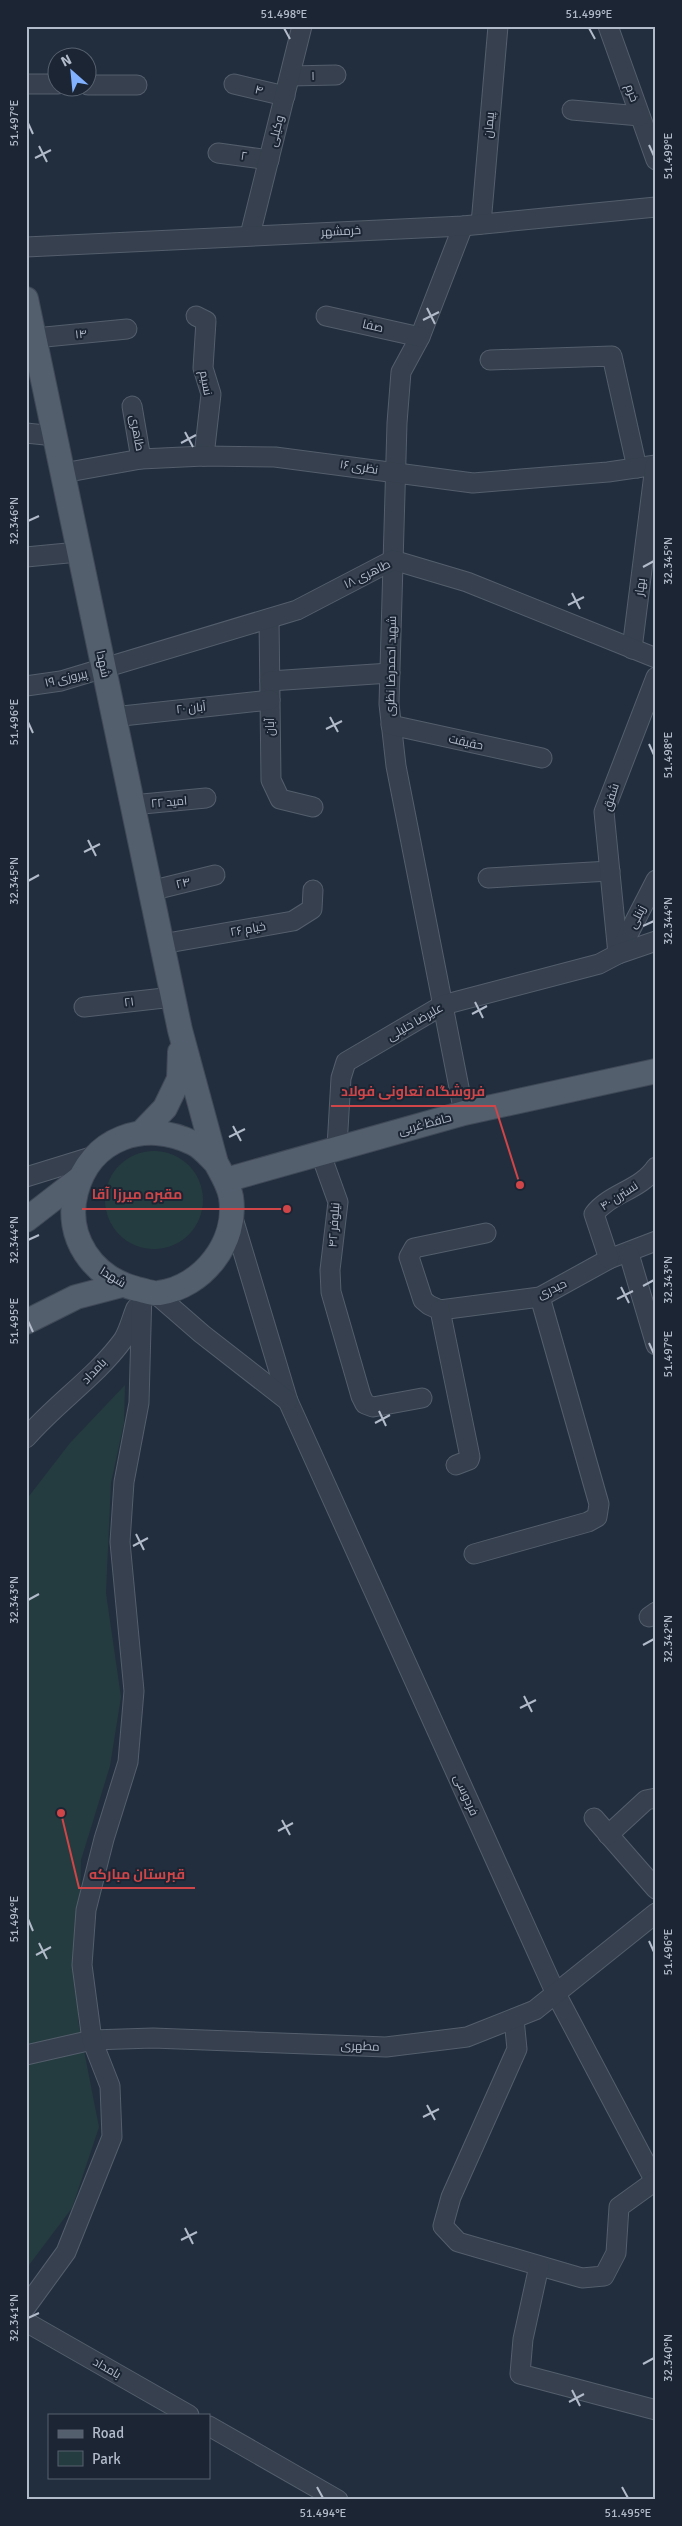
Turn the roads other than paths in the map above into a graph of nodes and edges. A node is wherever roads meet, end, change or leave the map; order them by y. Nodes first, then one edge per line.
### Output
1 (302, 26) edge
2 (498, 26) edge
3 (608, 26) edge
4 (336, 75) dead end
5 (290, 76) junction
6 (26, 84) edge
7 (48, 84) edge
8 (98, 84) edge
9 (234, 84) dead end
10 (137, 85) dead end
11 (285, 96) junction
12 (572, 110) dead end
13 (640, 116) junction
14 (218, 153) dead end
15 (269, 160) junction
16 (656, 160) edge
17 (656, 207) edge
18 (472, 225) junction
19 (250, 235) junction
20 (26, 247) edge
21 (26, 299) edge
22 (196, 316) dead end
23 (326, 316) dead end
24 (127, 329) dead end
25 (420, 337) junction
26 (33, 347) edge
27 (490, 360) dead end
28 (132, 406) dead end
29 (26, 433) edge
30 (55, 436) junction
31 (204, 456) junction
32 (142, 459) junction
33 (649, 466) edge
34 (62, 473) junction
35 (396, 473) junction
36 (78, 552) junction
37 (26, 556) edge
38 (393, 560) junction
39 (269, 620) junction
40 (632, 649) junction
41 (656, 658) edge
42 (104, 668) junction
43 (390, 673) junction
44 (656, 677) edge
45 (270, 682) junction
46 (26, 686) edge
47 (270, 700) junction
48 (113, 716) junction
49 (391, 725) junction
50 (542, 758) dead end
51 (206, 798) dead end
52 (132, 805) junction
53 (313, 807) dead end
54 (610, 871) junction
55 (216, 875) dead end
56 (488, 878) dead end
57 (655, 885) edge
58 (313, 890) dead end
59 (150, 891) junction
60 (656, 941) edge
61 (162, 944) junction
62 (618, 954) junction
63 (173, 997) junction
64 (443, 1005) junction
65 (84, 1007) dead end
66 (180, 1030) junction
67 (656, 1071) edge
68 (464, 1113) junction
69 (142, 1132) junction
70 (328, 1150) junction
71 (94, 1156) junction
72 (656, 1167) edge
73 (221, 1171) junction
74 (26, 1176) edge
75 (79, 1179) junction
76 (232, 1215) junction
77 (26, 1220) edge
78 (486, 1233) dead end
79 (656, 1241) edge
80 (629, 1254) junction
81 (609, 1259) junction
82 (140, 1290) junction
83 (540, 1297) junction
84 (440, 1310) junction
85 (26, 1322) edge
86 (656, 1345) edge
87 (422, 1398) dead end
88 (288, 1401) junction
89 (26, 1438) edge
90 (456, 1465) dead end
91 (474, 1554) dead end
92 (656, 1798) edge
93 (594, 1818) dead end
94 (608, 1835) junction
95 (656, 1889) edge
96 (656, 1913) edge
97 (556, 1994) junction
98 (514, 2018) junction
99 (92, 2040) junction
100 (26, 2054) edge
101 (655, 2182) edge
102 (539, 2266) junction
103 (26, 2307) edge
104 (26, 2322) edge
105 (656, 2410) edge
106 (187, 2414) edge
107 (210, 2427) edge
108 (338, 2500) edge

1 - 5 street, وکیلی
2 - 18 street, پیمان
3 - 13 street, خرم
4 - 5 street, ۱
5 - 11 street, وکیلی
6 - 7 street
8 - 10 street
9 - 11 street, ۴
11 - 15 street, وکیلی
12 - 13 street
13 - 16 street, خرم
14 - 15 street, ۲
15 - 19 street, وکیلی
17 - 18 street, خرمشهر
18 - 19 street, خرمشهر
18 - 25 street, شهید احمدرضا نظری
19 - 20 street, خرمشهر
21 - 26 main road, شهدا
22 - 31 street, نسیم
23 - 25 street, صفا
24 - 26 street, ۱۴
25 - 35 street, شهید احمدرضا نظری
26 - 30 main road, شهدا
27 - 33 street, بهار
28 - 32 street, طاهری
29 - 30 street
30 - 34 main road, شهدا
31 - 32 street, نظری ۱۶
31 - 35 street, نظری ۱۶
32 - 34 street, نظری ۱۶
33 - 35 street, نظری ۱۶
33 - 40 street, بهار
34 - 36 main road, شهدا
35 - 38 street, شهید احمدرضا نظری
36 - 37 street
36 - 42 main road, شهدا
38 - 39 street, طاهری ۱۸
38 - 40 street, طاهری ۱۸
38 - 43 street, شهید احمدرضا نظری
39 - 42 street, طاهری ۱۸
39 - 45 street, آبان
40 - 41 street, طاهری ۱۸
42 - 46 street, پیروزی ۱۹
42 - 48 main road, شهدا
43 - 45 street
43 - 49 street, شهید احمدرضا نظری
44 - 54 street, شفق
45 - 47 street, آبان
47 - 48 street, آبان ۲۰
47 - 53 street, آبان
48 - 52 main road, شهدا
49 - 50 street, حقیقت
49 - 64 street, شهید احمدرضا نظری
51 - 52 street, امید ۲۲
52 - 59 main road, شهدا
54 - 56 street
54 - 62 street, شفق
55 - 59 street, ۲۴
57 - 62 street, زینلی
58 - 61 street, خیام ۲۶
59 - 61 main road, شهدا
60 - 62 street, علیرضا خلیلی
61 - 63 main road, شهدا
62 - 64 street, علیرضا خلیلی
63 - 65 street, ۲۱
63 - 66 main road, شهدا
64 - 68 street, شهید احمدرضا نظری
64 - 70 street, علیرضا خلیلی
66 - 69 main road
66 - 73 main road
67 - 68 main road, حافظ غربی
68 - 70 main road, حافظ غربی
69 - 71 main road, شهدا
69 - 73 main road, شهدا
70 - 73 main road, حافظ غربی
70 - 87 street, نیلوفر ۴۲
71 - 74 street
71 - 75 main road, شهدا
72 - 81 street, نسترن ۴۰
73 - 76 main road
75 - 77 main road
75 - 82 main road, شهدا
76 - 82 main road
76 - 88 street, فردوسی
78 - 84 street
79 - 80 street, حیدری
80 - 81 street, حیدری
80 - 86 street
81 - 83 street, حیدری
82 - 85 main road
82 - 88 street
82 - 89 street, بامداد
82 - 99 street
83 - 84 street, حیدری
83 - 91 street
84 - 90 street
88 - 97 street, فردوسی
92 - 94 street
93 - 94 street
94 - 95 street
96 - 97 street, مطهری
97 - 98 street, مطهری
97 - 101 street, فردوسی
98 - 99 street, مطهری
98 - 102 street
99 - 100 street, مطهری
99 - 103 street
101 - 102 street
102 - 105 street
104 - 106 street, بامداد
107 - 108 street

